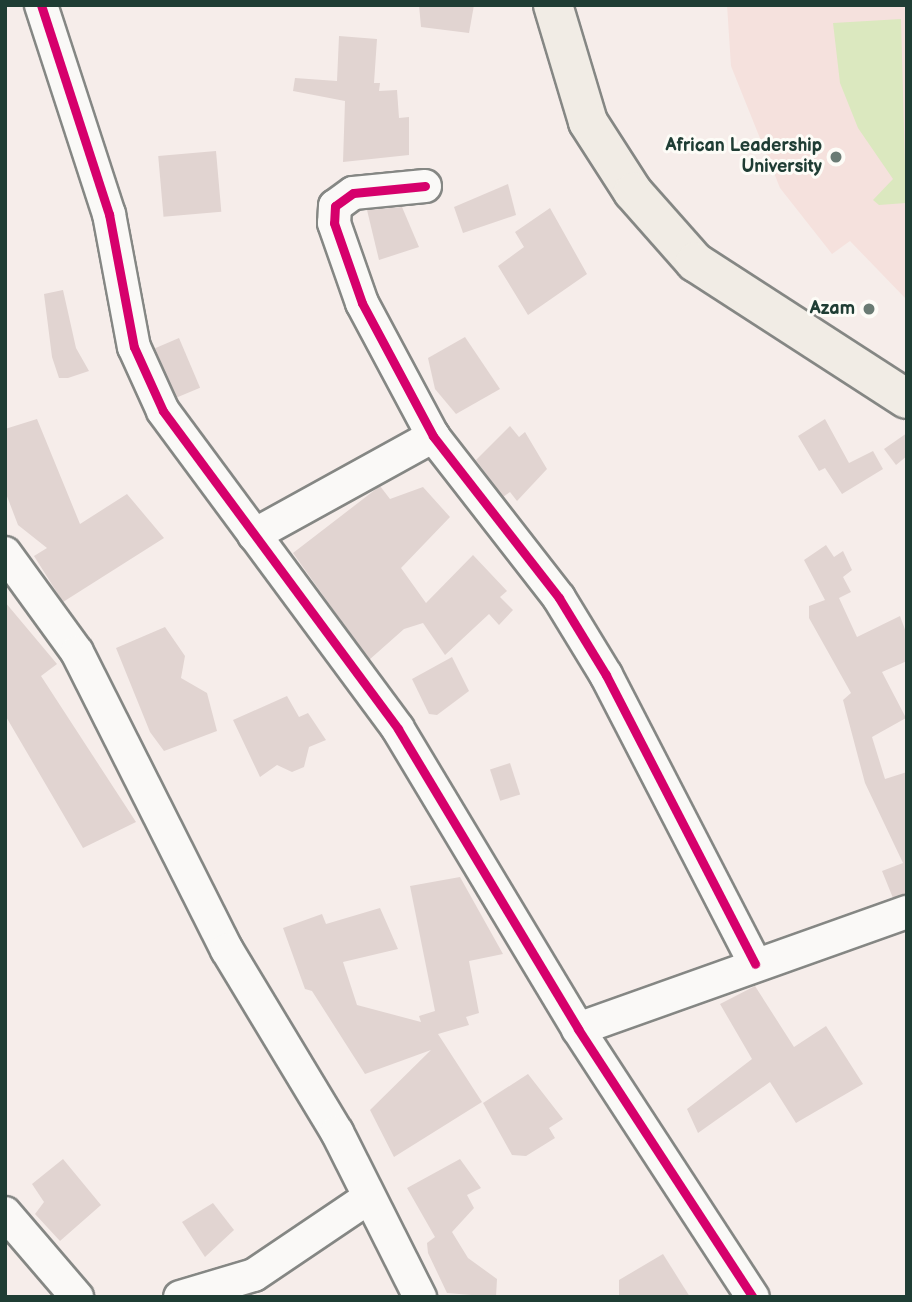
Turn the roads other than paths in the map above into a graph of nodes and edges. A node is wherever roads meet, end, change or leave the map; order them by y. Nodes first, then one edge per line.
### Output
1 (41, 5) edge
2 (553, 5) edge
3 (425, 186) dead end
4 (907, 399) edge
5 (433, 436) junction
6 (254, 535) junction
7 (5, 553) edge
8 (907, 912) edge
9 (755, 964) junction
10 (578, 1029) junction
11 (368, 1198) junction
12 (5, 1213) edge
13 (77, 1297) edge
14 (180, 1297) edge
15 (420, 1297) edge
16 (753, 1297) edge

1 - 6 street
2 - 4 main road
3 - 5 street
5 - 6 street
5 - 9 street
6 - 10 street
7 - 11 street
8 - 9 street
9 - 10 street
10 - 16 street
11 - 14 street
11 - 15 street
12 - 13 street

